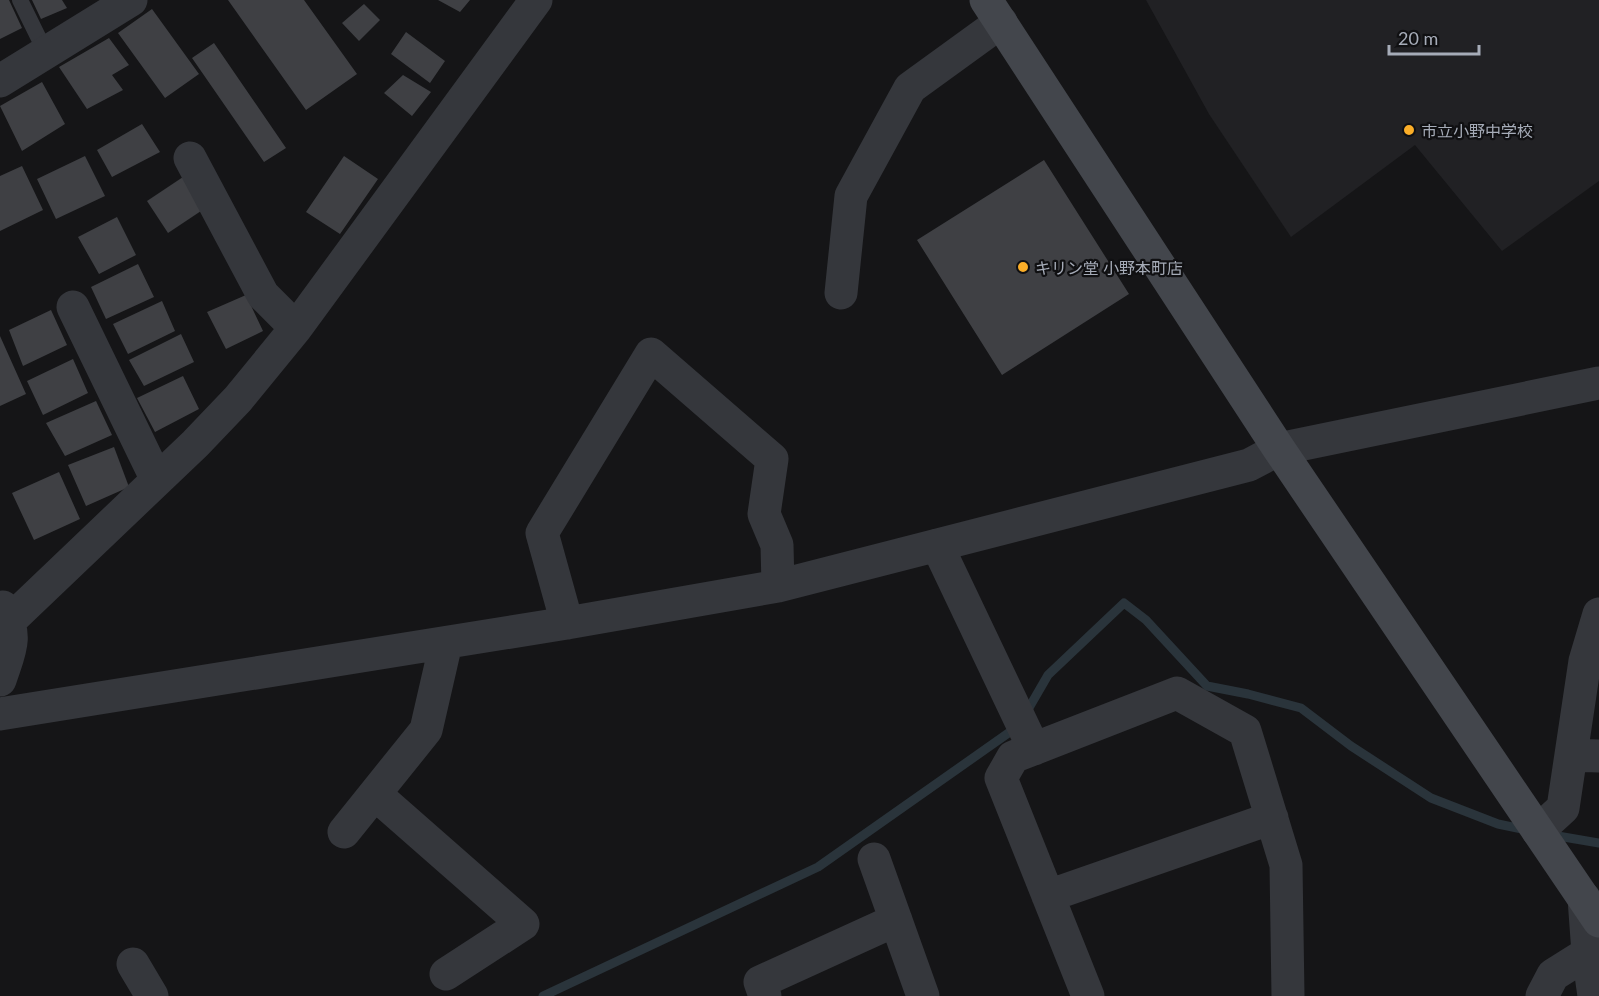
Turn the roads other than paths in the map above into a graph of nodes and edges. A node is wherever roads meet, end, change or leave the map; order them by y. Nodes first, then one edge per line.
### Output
1 (20, 0) edge
2 (131, 0) edge
3 (536, 0) edge
4 (994, 11) edge
5 (46, 53) junction
6 (0, 81) edge
7 (190, 158) dead end
8 (841, 293) dead end
9 (73, 307) dead end
10 (296, 328) junction
11 (1599, 383) edge
12 (1279, 449) junction
13 (157, 480) junction
14 (937, 546) junction
15 (778, 586) junction
16 (3, 617) edge
17 (567, 623) junction
18 (1598, 623) edge
19 (446, 643) junction
20 (0, 680) edge
21 (0, 714) edge
22 (1034, 749) junction
23 (1585, 755) edge
24 (375, 794) junction
25 (1272, 818) junction
26 (1538, 831) junction
27 (344, 832) dead end
28 (874, 859) dead end
29 (1048, 896) junction
30 (1592, 909) edge
31 (896, 920) junction
32 (1588, 953) junction
33 (133, 964) dead end
34 (446, 975) dead end
35 (152, 996) edge
36 (765, 996) edge
37 (924, 996) edge
38 (1088, 996) edge
39 (1288, 996) edge
40 (1542, 996) edge
41 (1594, 996) edge

1 - 5 lane
2 - 5 street
3 - 10 street
4 - 8 street
4 - 12 street
5 - 6 street
7 - 10 street
9 - 13 street
10 - 13 street
11 - 12 street
12 - 14 street
12 - 26 street
13 - 16 street
14 - 15 street
14 - 22 street
15 - 17 street
15 - 17 street
16 - 20 street
17 - 19 street
18 - 23 street
19 - 21 street
19 - 24 street
22 - 25 street
22 - 29 street
23 - 26 street
24 - 27 street
24 - 34 street
25 - 29 street
25 - 39 street
26 - 30 street
28 - 31 street
29 - 38 street
30 - 32 street
31 - 36 street
31 - 37 street
32 - 40 street
32 - 41 street
33 - 35 street

